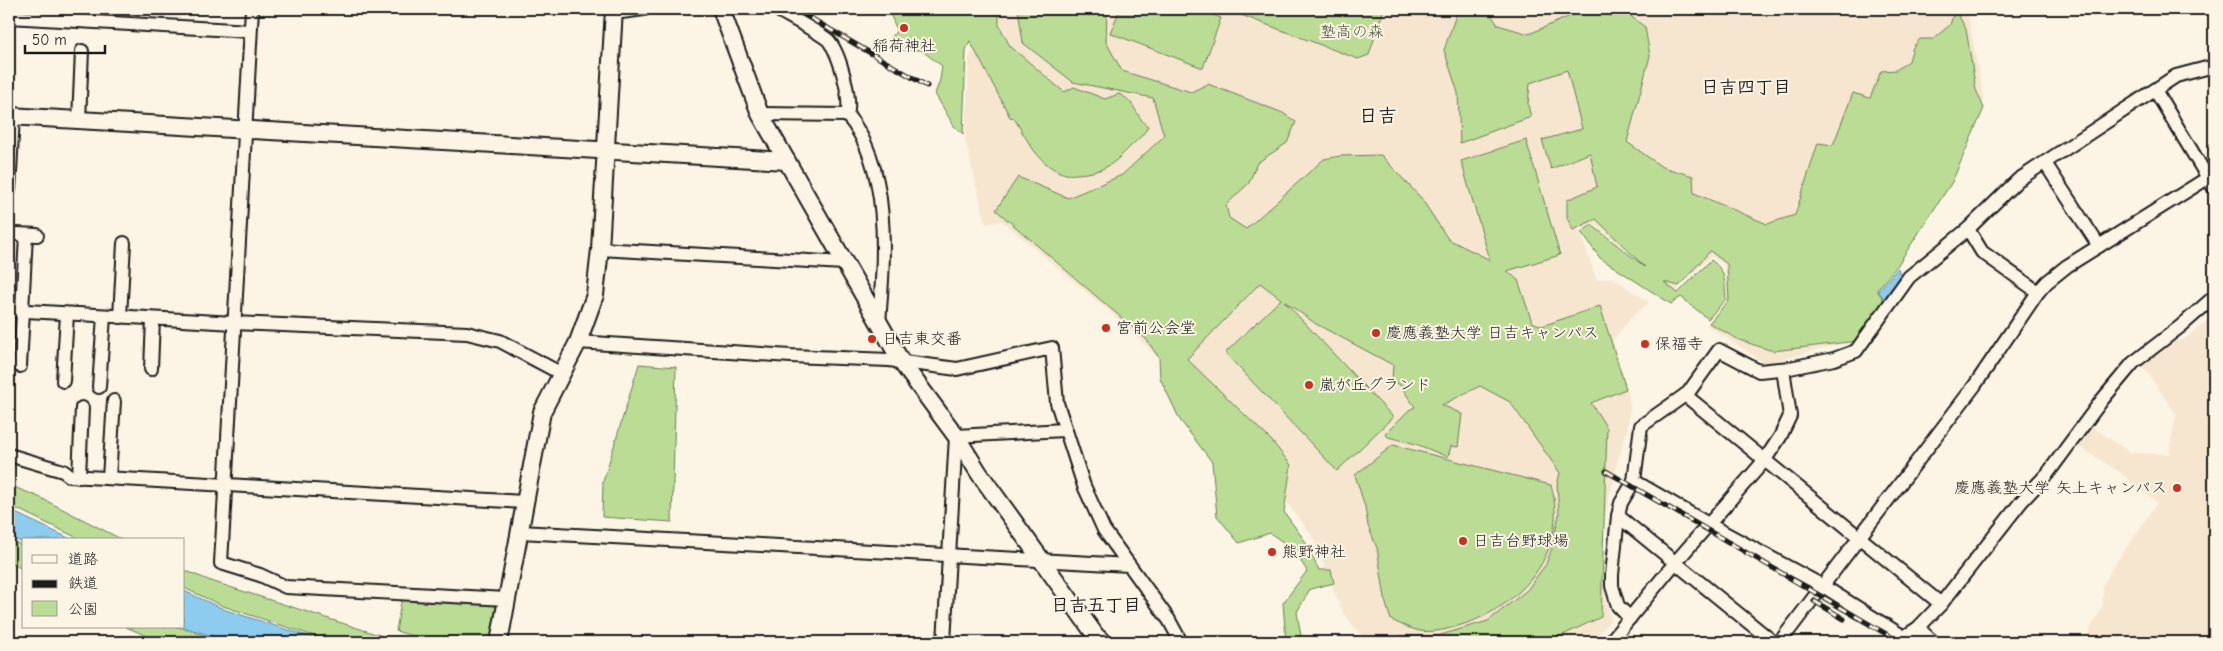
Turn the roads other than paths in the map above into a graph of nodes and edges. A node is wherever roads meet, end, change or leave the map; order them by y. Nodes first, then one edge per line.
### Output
1 (252, 9) edge
2 (644, 9) edge
3 (721, 9) edge
4 (776, 9) edge
5 (614, 11) edge
6 (9, 17) edge
7 (250, 31) junction
8 (79, 57) dead end
9 (2214, 66) edge
10 (2155, 90) junction
11 (760, 114) junction
12 (847, 115) junction
13 (11, 116) edge
14 (78, 120) junction
15 (244, 130) junction
16 (606, 150) junction
17 (787, 161) junction
18 (2045, 163) junction
19 (2212, 180) edge
20 (9, 190) edge
21 (1968, 229) junction
22 (27, 234) dead end
23 (2099, 246) junction
24 (600, 249) junction
25 (125, 251) dead end
26 (844, 263) junction
27 (2038, 292) junction
28 (2214, 297) edge
29 (9, 310) edge
30 (23, 311) junction
31 (67, 314) junction
32 (104, 316) junction
33 (120, 317) junction
34 (153, 319) junction
35 (234, 323) junction
36 (879, 323) junction
37 (578, 342) junction
38 (902, 363) junction
39 (20, 366) dead end
40 (1783, 369) junction
41 (151, 370) dead end
42 (562, 374) junction
43 (63, 381) dead end
44 (99, 387) dead end
45 (1685, 394) junction
46 (114, 401) dead end
47 (82, 408) dead end
48 (1064, 430) junction
49 (956, 436) junction
50 (9, 455) edge
51 (1764, 461) junction
52 (79, 477) junction
53 (109, 478) junction
54 (1634, 482) junction
55 (224, 484) junction
56 (524, 502) junction
57 (1618, 516) junction
58 (1710, 525) junction
59 (520, 532) junction
60 (1860, 538) junction
61 (949, 557) junction
62 (1042, 561) junction
63 (1674, 564) junction
64 (1129, 565) junction
65 (1823, 586) junction
66 (506, 599) junction
67 (1941, 604) junction
68 (1630, 618) junction
69 (1918, 628) junction
70 (1900, 640) edge
71 (499, 642) edge
72 (944, 642) edge
73 (1103, 642) edge
74 (1181, 642) edge
75 (1610, 642) edge
76 (1773, 642) edge
77 (1780, 642) edge
78 (1933, 642) edge

1 - 7 street
2 - 5 street
3 - 11 street
4 - 12 street
5 - 16 street
6 - 7 street
7 - 15 street
8 - 14 street
9 - 10 street
10 - 18 street
10 - 19 street
11 - 12 street
11 - 17 street
12 - 36 street
13 - 14 street
13 - 20 street
14 - 15 street
15 - 16 street
15 - 35 street
16 - 17 street
16 - 24 street
17 - 26 street
18 - 21 street
18 - 23 street
19 - 23 street
21 - 27 street
21 - 40 street
22 - 30 street
23 - 27 street
24 - 26 street
24 - 37 street
25 - 33 street
26 - 36 street
27 - 60 street
28 - 67 street
29 - 30 street
30 - 31 street
30 - 39 street
31 - 32 street
31 - 43 street
32 - 33 street
32 - 44 street
33 - 34 street
34 - 35 street
34 - 41 street
35 - 42 street
35 - 55 street
36 - 38 street
37 - 38 street
37 - 42 street
38 - 48 street
38 - 49 street
40 - 45 street
40 - 51 street
42 - 56 street
45 - 51 street
45 - 54 street
46 - 53 street
47 - 52 street
48 - 49 street
48 - 64 street
49 - 61 street
49 - 62 street
50 - 52 street
51 - 58 street
51 - 60 street
52 - 53 street
53 - 55 street
54 - 57 street
54 - 58 street
55 - 56 street
55 - 66 street
56 - 59 street
57 - 63 street
57 - 68 street
58 - 63 street
58 - 65 street
59 - 61 street
59 - 66 street
60 - 65 street
60 - 67 street
61 - 62 street
61 - 72 street
62 - 64 street
62 - 73 street
63 - 68 street
63 - 76 street
64 - 74 street
65 - 70 street
65 - 77 street
66 - 71 street
67 - 69 street
68 - 75 street
69 - 70 street
69 - 78 street

